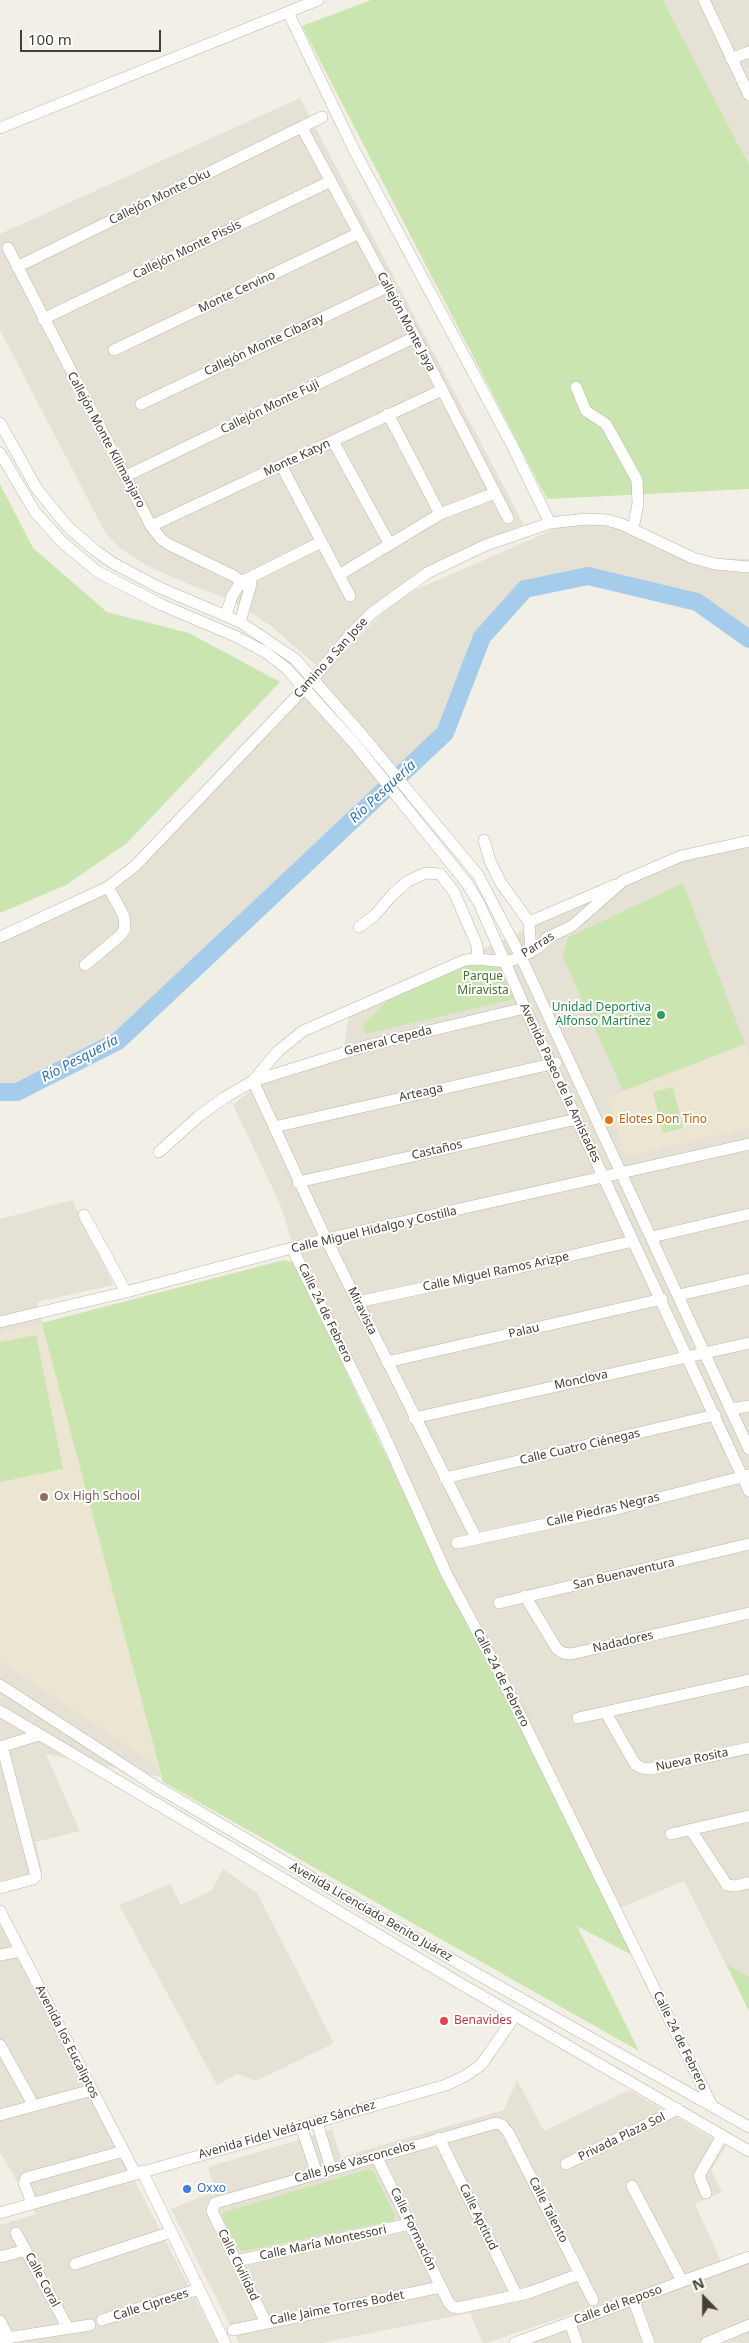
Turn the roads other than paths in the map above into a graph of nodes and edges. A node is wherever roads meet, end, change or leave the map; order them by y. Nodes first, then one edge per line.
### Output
1 (318, 0) edge
2 (704, 0) edge
3 (288, 12) junction
4 (749, 52) edge
5 (731, 59) junction
6 (749, 95) edge
7 (322, 117) dead end
8 (0, 128) edge
9 (302, 128) junction
10 (331, 181) junction
11 (359, 234) junction
12 (8, 248) dead end
13 (17, 267) junction
14 (387, 287) junction
15 (43, 319) junction
16 (414, 337) junction
17 (114, 350) dead end
18 (576, 387) dead end
19 (442, 390) junction
20 (141, 404) dead end
21 (388, 414) junction
22 (0, 423) edge
23 (333, 441) junction
24 (0, 453) edge
25 (281, 465) junction
26 (126, 476) junction
27 (496, 493) junction
28 (440, 514) junction
29 (508, 518) dead end
30 (550, 523) junction
31 (151, 526) junction
32 (633, 529) junction
33 (321, 542) junction
34 (389, 543) junction
35 (749, 567) edge
36 (339, 575) junction
37 (246, 586) junction
38 (350, 596) dead end
39 (226, 615) junction
40 (240, 622) junction
41 (313, 679) junction
42 (304, 688) junction
43 (358, 739) junction
44 (484, 840) dead end
45 (749, 841) edge
46 (623, 882) junction
47 (108, 887) junction
48 (529, 922) junction
49 (360, 927) dead end
50 (0, 937) edge
51 (526, 954) junction
52 (478, 959) junction
53 (506, 962) junction
54 (85, 966) dead end
55 (525, 1008) junction
56 (567, 1058) junction
57 (551, 1065) junction
58 (253, 1081) junction
59 (577, 1119) junction
60 (274, 1127) junction
61 (749, 1144) edge
62 (159, 1152) dead end
63 (622, 1174) junction
64 (604, 1178) junction
65 (298, 1182) junction
66 (84, 1214) dead end
67 (749, 1214) edge
68 (652, 1237) junction
69 (326, 1239) junction
70 (634, 1241) junction
71 (292, 1248) junction
72 (749, 1279) edge
73 (126, 1292) junction
74 (679, 1295) junction
75 (662, 1299) junction
76 (357, 1302) junction
77 (0, 1322) edge
78 (749, 1343) edge
79 (705, 1353) junction
80 (688, 1357) junction
81 (387, 1362) junction
82 (749, 1406) edge
83 (730, 1409) junction
84 (715, 1415) junction
85 (414, 1418) junction
86 (749, 1449) edge
87 (746, 1476) edge
88 (445, 1478) junction
89 (749, 1491) edge
90 (476, 1538) junction
91 (457, 1543) dead end
92 (749, 1544) edge
93 (525, 1596) junction
94 (500, 1603) dead end
95 (749, 1613) edge
96 (749, 1680) edge
97 (0, 1685) edge
98 (0, 1710) edge
99 (606, 1712) junction
100 (578, 1718) dead end
101 (39, 1735) junction
102 (1, 1747) edge
103 (749, 1748) edge
104 (749, 1816) edge
105 (691, 1830) junction
106 (670, 1834) dead end
107 (749, 1883) edge
108 (0, 1888) edge
109 (0, 1911) edge
110 (20, 1951) junction
111 (0, 1955) edge
112 (463, 1966) junction
113 (456, 1981) junction
114 (515, 2016) junction
115 (0, 2045) edge
116 (92, 2090) junction
117 (34, 2106) junction
118 (712, 2106) junction
119 (678, 2109) junction
120 (0, 2115) edge
121 (317, 2122) junction
122 (499, 2123) joint
123 (301, 2126) junction
124 (749, 2126) edge
125 (722, 2136) junction
126 (439, 2138) junction
127 (124, 2151) junction
128 (749, 2151) edge
129 (376, 2156) junction
130 (566, 2164) dead end
131 (332, 2169) junction
132 (139, 2172) junction
133 (317, 2174) junction
134 (632, 2186) dead end
135 (706, 2192) dead end
136 (32, 2203) junction
137 (213, 2206) joint
138 (0, 2212) edge
139 (410, 2224) junction
140 (171, 2232) junction
141 (16, 2233) dead end
142 (26, 2250) junction
143 (749, 2256) edge
144 (0, 2257) edge
145 (236, 2261) junction
146 (74, 2264) dead end
147 (580, 2274) junction
148 (682, 2281) junction
149 (441, 2287) junction
150 (199, 2290) junction
151 (517, 2296) junction
152 (633, 2299) junction
153 (593, 2300) dead end
154 (102, 2320) dead end
155 (0, 2321) edge
156 (266, 2323) junction
157 (570, 2323) junction
158 (90, 2325) dead end
159 (749, 2325) edge
160 (68, 2328) junction
161 (233, 2330) dead end
162 (5, 2338) edge
163 (225, 2343) edge
164 (515, 2343) edge
165 (577, 2343) edge
166 (649, 2343) edge
167 (706, 2343) edge

1 - 3 street
2 - 5 street
3 - 8 street
3 - 30 street
4 - 5 street
5 - 6 street
7 - 9 street, Callejón Monte Oku
9 - 10 street, Callejón Monte Jaya
9 - 13 street, Callejón Monte Oku
10 - 11 street, Callejón Monte Jaya
10 - 15 street, Callejón Monte Pissis
11 - 14 street, Callejón Monte Jaya
11 - 17 street, Monte Cervino
12 - 13 street, Callejón Monte Kilimanjaro
13 - 15 street, Callejón Monte Kilimanjaro
14 - 16 street, Callejón Monte Jaya
14 - 20 street, Callejón Monte Cibaray
15 - 26 street, Callejón Monte Kilimanjaro
16 - 19 street, Callejón Monte Jaya
16 - 26 street, Callejón Monte Fuji
18 - 32 street
19 - 21 street, Monte Katyn
19 - 27 street, Callejón Monte Jaya
21 - 23 street, Monte Katyn
21 - 28 street
22 - 39 street, Avenida Paseo de la Amistades
23 - 25 street, Monte Katyn
23 - 34 street
24 - 42 street, Avenida Paseo de la Amistades
25 - 31 street, Monte Katyn
25 - 33 street
26 - 31 street, Callejón Monte Kilimanjaro
27 - 28 street
27 - 29 street, Callejón Monte Jaya
28 - 34 street
30 - 32 street, Camino a San Jose
30 - 41 street, Camino a San Jose
31 - 37 street, Callejón Monte Kilimanjaro
32 - 35 street, Camino a San Jose
33 - 36 street
33 - 37 street
34 - 36 street
36 - 38 street
37 - 39 street
37 - 40 street
39 - 40 street, Avenida Paseo de la Amistades
40 - 41 street, Avenida Paseo de la Amistades
41 - 42 street, Camino a San Jose
41 - 43 street, Avenida Paseo de la Amistades
42 - 43 street, Avenida Paseo de la Amistades
42 - 47 street, Camino a San Jose
43 - 51 street, Avenida Paseo de la Amistades
43 - 53 street, Avenida Paseo de la Amistades
44 - 48 street
45 - 46 street, Parras
46 - 48 street
46 - 51 street, Parras
47 - 50 street, Camino a San Jose
47 - 54 street
48 - 51 street
49 - 52 street
51 - 53 street, Parras
51 - 56 street, Avenida Paseo de la Amistades
52 - 53 street, Parras
52 - 58 street, Parras
53 - 55 street, Avenida Paseo de la Amistades
55 - 57 street, Avenida Paseo de la Amistades
55 - 58 street, General Cepeda
56 - 57 street, Arteaga
56 - 63 street, Avenida Paseo de la Amistades
57 - 59 street, Avenida Paseo de la Amistades
57 - 60 street, Arteaga
58 - 60 street, Miravista
58 - 62 street, Parras
59 - 64 street, Avenida Paseo de la Amistades
59 - 65 street, Castaños
60 - 65 street, Miravista
61 - 63 street, Calle Miguel Hidalgo y Costilla
63 - 64 street, Calle Miguel Hidalgo y Costilla
63 - 68 street, Avenida Paseo de la Amistades
64 - 69 street, Calle Miguel Hidalgo y Costilla
64 - 70 street, Avenida Paseo de la Amistades
65 - 69 street, Miravista
66 - 73 street
67 - 68 street
68 - 74 street, Avenida Paseo de la Amistades
69 - 71 street, Calle Miguel Hidalgo y Costilla
69 - 76 street, Miravista
70 - 75 street, Avenida Paseo de la Amistades
70 - 76 street, Calle Miguel Ramos Arizpe
71 - 73 street, Calle Miguel Hidalgo y Costilla
71 - 118 street, Calle 24 de Febrero
72 - 74 street
73 - 77 street, Calle Miguel Hidalgo y Costilla
74 - 79 street, Avenida Paseo de la Amistades
75 - 80 street, Avenida Paseo de la Amistades
75 - 81 street, Palau
76 - 81 street, Miravista
78 - 79 street, Monclova
79 - 80 street, Monclova
79 - 83 street, Avenida Paseo de la Amistades
80 - 84 street, Avenida Paseo de la Amistades
80 - 85 street, Monclova
81 - 85 street, Miravista
82 - 83 street
83 - 86 street, Avenida Paseo de la Amistades
84 - 87 street, Avenida Paseo de la Amistades
84 - 88 street, Calle Cuatro Ciénegas
85 - 88 street, Miravista
87 - 89 street, Avenida Paseo de la Amistades
87 - 90 street, Calle Piedras Negras
88 - 90 street, Miravista
90 - 91 street, Calle Piedras Negras
92 - 93 street, San Buenaventura
93 - 94 street, San Buenaventura
93 - 95 street, Nadadores
96 - 99 street
97 - 112 street, Avenida Licenciado Benito Juárez
98 - 101 street, Avenida Licenciado Benito Juárez
99 - 100 street
99 - 103 street, Nueva Rosita
101 - 102 street
101 - 113 street, Avenida Licenciado Benito Juárez
102 - 108 street
104 - 105 street
105 - 106 street
105 - 107 street
109 - 110 street, Avenida los Eucaliptos
110 - 111 street
110 - 116 street, Avenida los Eucaliptos
112 - 113 street
112 - 118 street, Avenida Licenciado Benito Juárez
113 - 114 street, Avenida Licenciado Benito Juárez
114 - 119 street, Avenida Licenciado Benito Juárez
114 - 121 street, Avenida Fidel Velázquez Sánchez
115 - 117 street
116 - 117 street
116 - 127 street, Avenida los Eucaliptos
117 - 120 street
118 - 124 street, Avenida Licenciado Benito Juárez
119 - 125 street, Avenida Licenciado Benito Juárez
119 - 130 street, Privada Plaza Sol
121 - 123 street, Avenida Fidel Velázquez Sánchez
121 - 131 street
122 - 126 street, Calle José Vasconcelos
122 - 147 street, Calle Talento
123 - 132 street, Avenida Fidel Velázquez Sánchez
123 - 133 street
125 - 128 street, Avenida Licenciado Benito Juárez
125 - 135 street
126 - 129 street, Calle José Vasconcelos
126 - 151 street, Calle Aptitud
127 - 132 street, Avenida los Eucaliptos
127 - 136 street
129 - 131 street, Calle José Vasconcelos
129 - 139 street, Calle Formación
131 - 133 street, Calle José Vasconcelos
132 - 136 street, Avenida Fidel Velázquez Sánchez
132 - 140 street, Avenida los Eucaliptos
133 - 137 street, Calle José Vasconcelos
134 - 148 street
136 - 138 street, Avenida Fidel Velázquez Sánchez
137 - 145 street, Calle Civilidad
139 - 145 street, Calle María Montessori
139 - 149 street, Calle Formación
140 - 146 street
140 - 150 street, Avenida los Eucaliptos
141 - 142 street, Calle Coral
142 - 144 street
142 - 160 street, Calle Coral
143 - 148 street, Calle del Reposo
145 - 156 street, Calle Civilidad
147 - 151 street
147 - 153 street, Calle Talento
148 - 152 street, Calle del Reposo
149 - 151 street, Calle Formación
149 - 156 street, Calle Jaime Torres Bodet
150 - 154 street, Calle Cipreses
150 - 163 street, Avenida los Eucaliptos
152 - 157 street, Calle del Reposo
152 - 166 street
155 - 162 street
156 - 161 street, Calle Jaime Torres Bodet
157 - 164 street, Calle del Reposo
157 - 165 street
158 - 160 street
159 - 167 street
160 - 162 street

